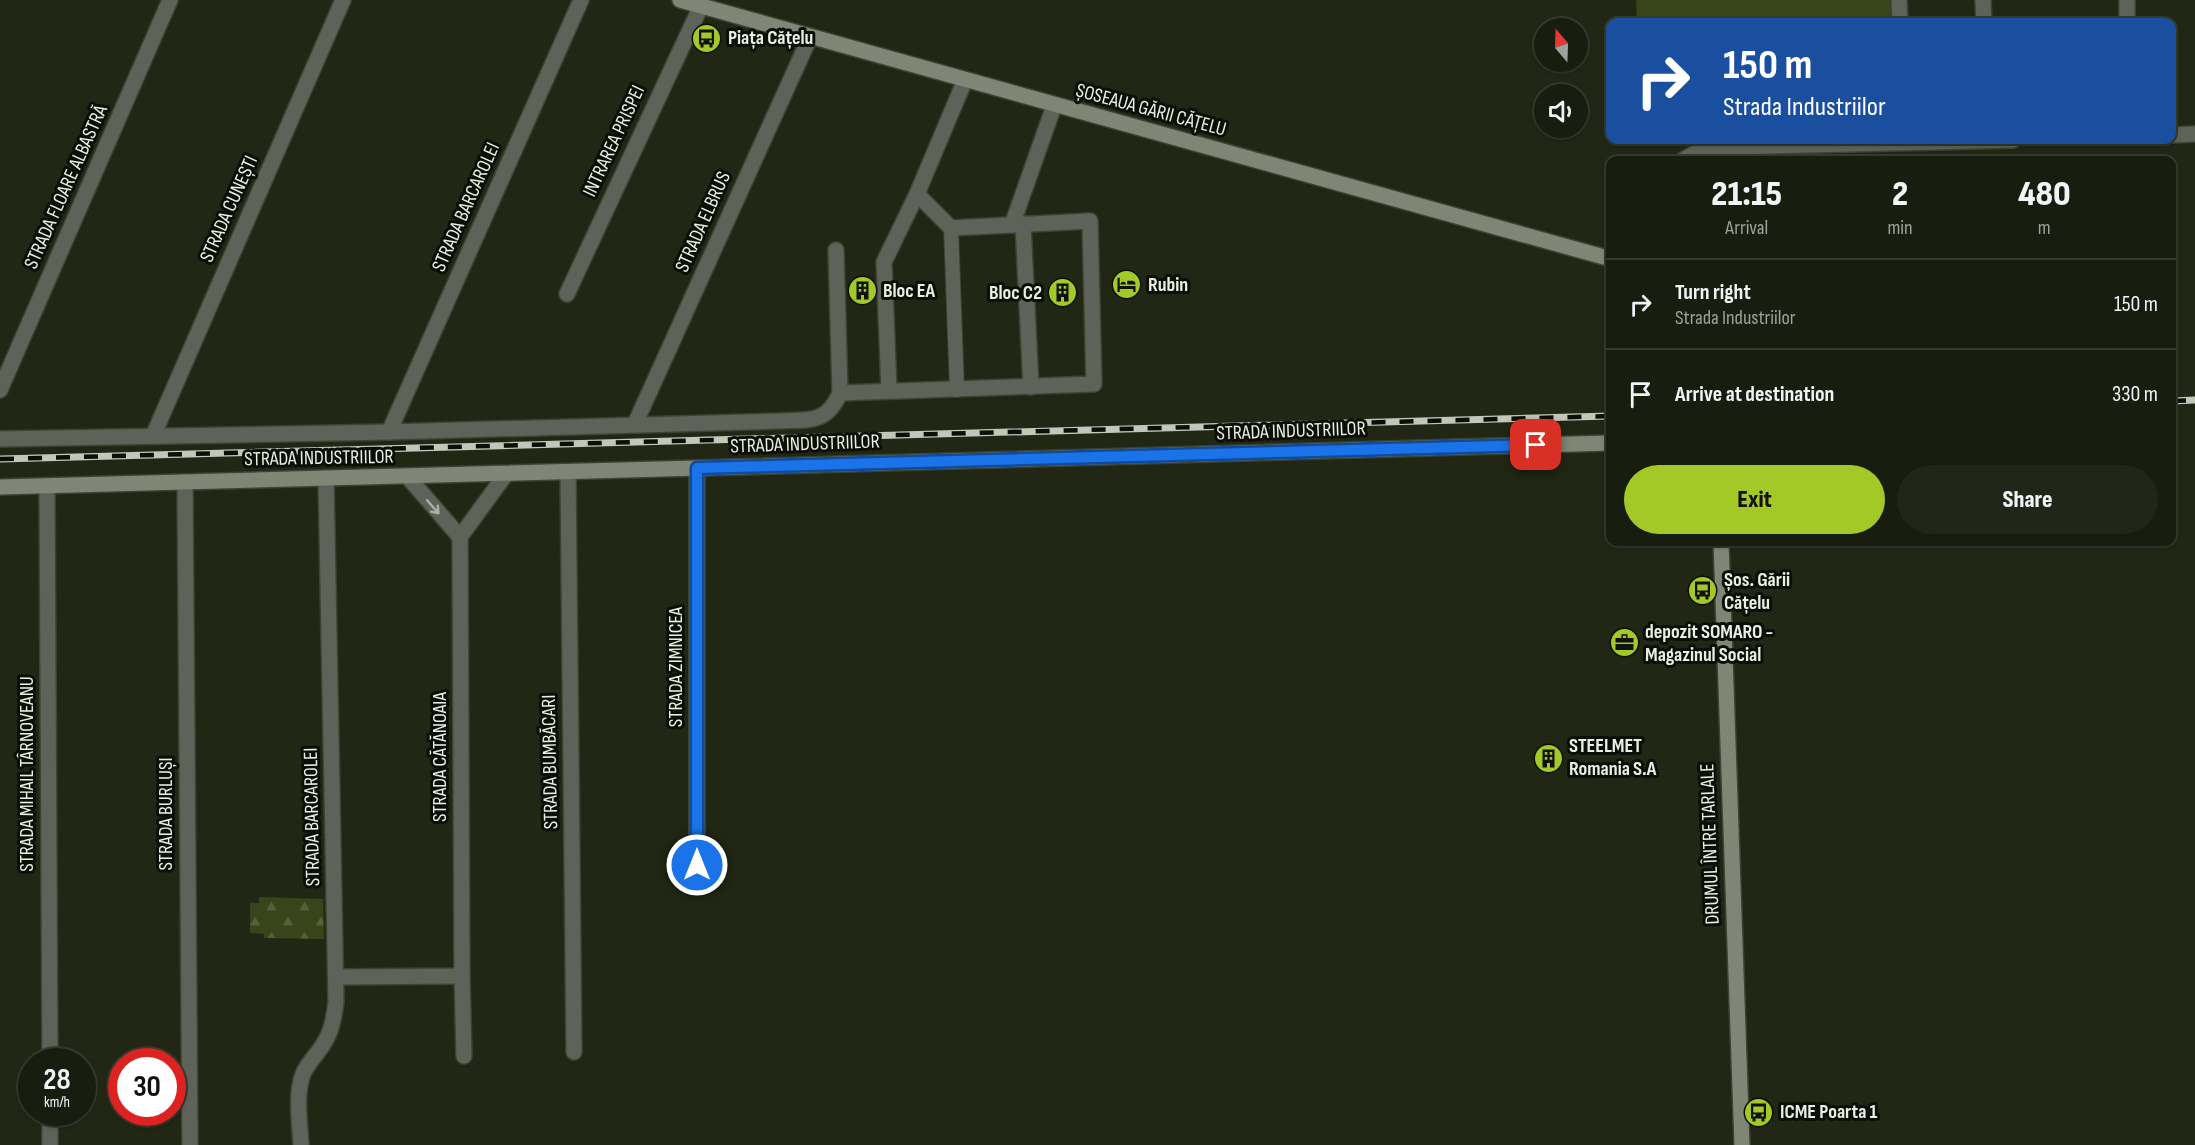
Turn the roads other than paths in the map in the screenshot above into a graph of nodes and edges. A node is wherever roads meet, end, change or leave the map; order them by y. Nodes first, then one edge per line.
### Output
1 (170, 0) edge
2 (344, 0) edge
3 (581, 0) edge
4 (680, 0) edge
5 (1899, 0) edge
6 (1983, 0) edge
7 (2127, 0) edge
8 (700, 6) junction
9 (1900, 18) edge
10 (1984, 18) edge
11 (2127, 18) edge
12 (810, 37) junction
13 (965, 80) junction
14 (1054, 105) junction
15 (2195, 134) edge
16 (2176, 135) edge
17 (1816, 144) edge
18 (1690, 156) edge
19 (917, 195) junction
20 (1017, 225) junction
21 (951, 228) junction
22 (836, 250) dead end
23 (1606, 258) edge
24 (567, 294) dead end
25 (1031, 387) junction
26 (0, 390) edge
27 (957, 390) junction
28 (889, 391) junction
29 (840, 393) junction
30 (635, 424) junction
31 (389, 432) junction
32 (153, 436) junction
33 (0, 439) edge
34 (1606, 443) edge
35 (697, 468) junction
36 (568, 472) junction
37 (506, 474) junction
38 (406, 477) junction
39 (326, 478) junction
40 (185, 482) junction
41 (47, 486) junction
42 (0, 487) edge
43 (460, 537) junction
44 (1721, 546) edge
45 (697, 865) dead end
46 (462, 976) junction
47 (336, 977) junction
48 (50, 1048) edge
49 (574, 1052) dead end
50 (464, 1056) dead end
51 (50, 1126) edge
52 (50, 1145) edge
53 (190, 1145) edge
54 (301, 1145) edge
55 (1742, 1145) edge

1 - 26 street, STRADA FLOARE ALBASTRĂ
2 - 32 street, STRADA CUNEȘTI
3 - 31 street, STRADA BARCAROLEI
4 - 8 main road, ȘOSEAUA GĂRII CĂȚELU
5 - 9 street
6 - 10 street
7 - 11 street
8 - 12 main road, ȘOSEAUA GĂRII CĂȚELU
8 - 24 street, INTRAREA PRISPEI
12 - 13 main road, ȘOSEAUA GĂRII CĂȚELU
12 - 30 street, STRADA ELBRUS
13 - 14 main road, ȘOSEAUA GĂRII CĂȚELU
13 - 19 street
14 - 20 street
14 - 23 main road, ȘOSEAUA GĂRII CĂȚELU
15 - 16 street
17 - 18 street
19 - 21 street
19 - 28 street
20 - 21 street
20 - 25 street
20 - 25 street
21 - 27 street
22 - 29 street
25 - 27 street
27 - 28 street
28 - 29 street
29 - 30 street
30 - 31 street
31 - 32 street
32 - 33 street
34 - 35 main road, STRADA INDUSTRIILOR
35 - 36 main road, STRADA INDUSTRIILOR
35 - 45 street, STRADA ZIMNICEA
36 - 37 main road, STRADA INDUSTRIILOR
36 - 49 street, STRADA BUMBĂCARI
37 - 38 main road, STRADA INDUSTRIILOR
37 - 43 street
38 - 39 main road, STRADA INDUSTRIILOR
38 -> 43 street
39 - 40 main road, STRADA INDUSTRIILOR
39 - 47 street, STRADA BARCAROLEI
40 - 41 main road, STRADA INDUSTRIILOR
40 - 53 street, STRADA BURLUȘI
41 - 42 main road, STRADA INDUSTRIILOR
41 - 48 street, STRADA MIHAIL TÂRNOVEANU
43 - 46 street, STRADA CĂTĂNOAIA
44 - 55 main road, DRUMUL ÎNTRE TARLALE
46 - 47 street
46 - 50 street, STRADA CĂTĂNOAIA
47 - 54 street, STRADA BARCAROLEI
51 - 52 street

